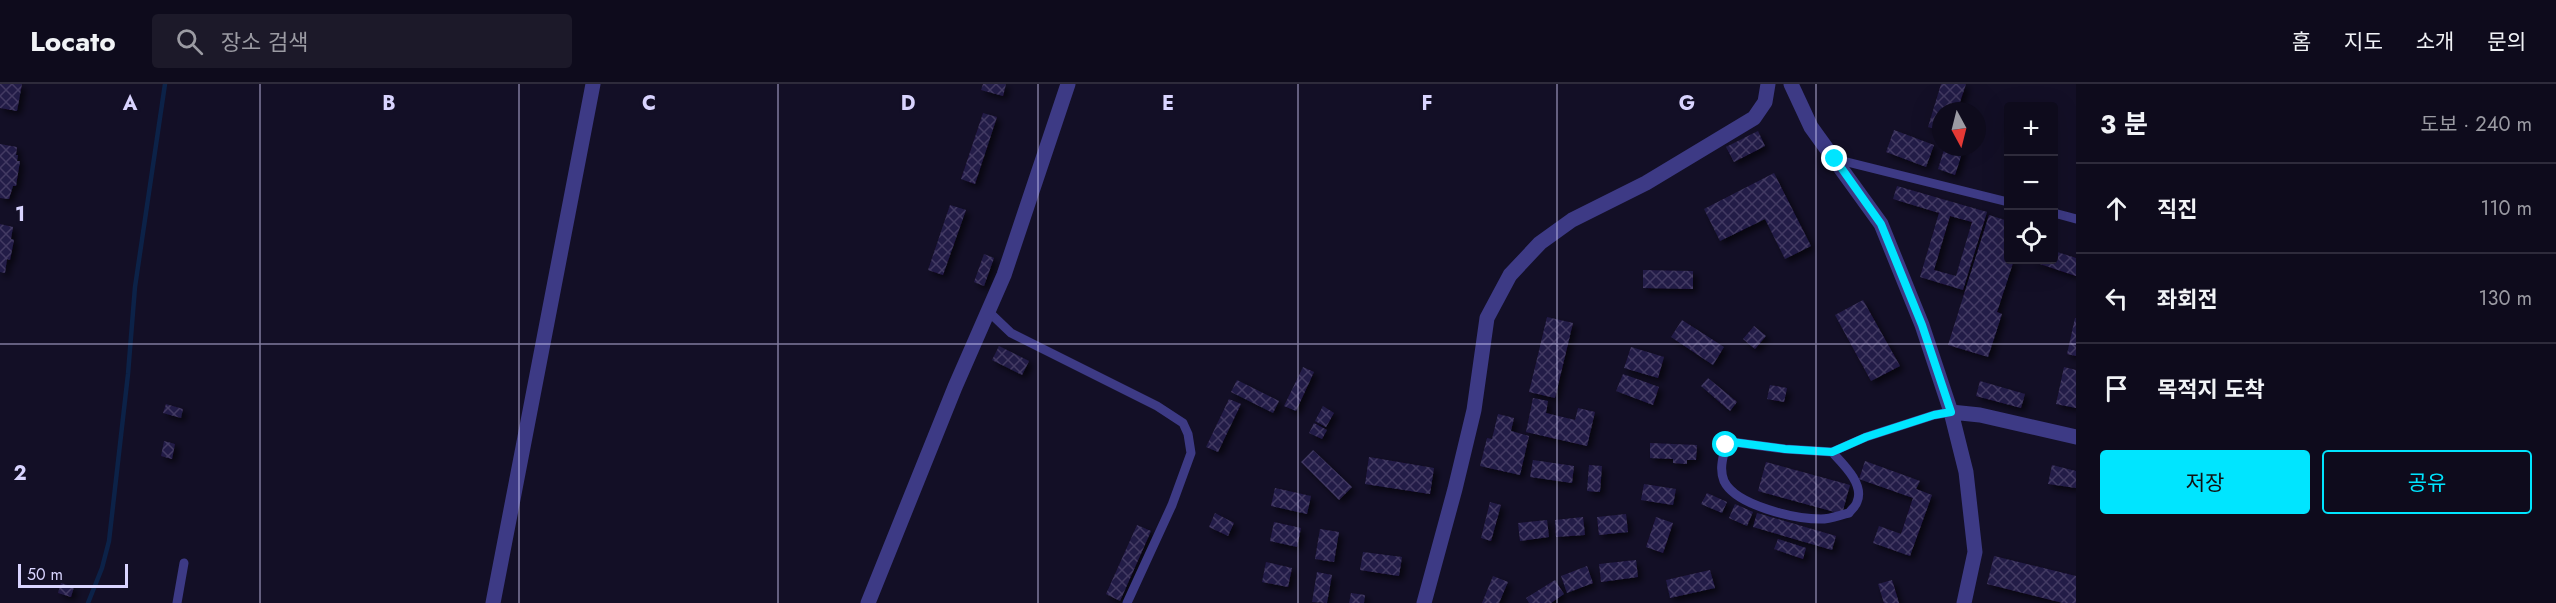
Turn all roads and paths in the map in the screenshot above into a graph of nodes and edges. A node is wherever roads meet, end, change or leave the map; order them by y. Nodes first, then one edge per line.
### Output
1 (593, 84) edge
2 (1068, 84) edge
3 (1768, 84) edge
4 (1791, 84) edge
5 (1835, 159) junction
6 (2004, 201) edge
7 (2058, 214) edge
8 (2076, 219) edge
9 (989, 312) junction
10 (1951, 412) junction
11 (2076, 437) edge
12 (1832, 452) junction
13 (184, 562) dead end
14 (177, 603) edge
15 (493, 603) edge
16 (868, 603) edge
17 (1127, 603) edge
18 (1424, 603) edge
19 (1964, 603) edge

1 - 15 street
2 - 9 street
3 - 18 street
4 - 5 street
5 - 6 lane
5 - 10 street
7 - 8 lane
9 - 16 street
9 - 17 lane
10 - 11 street
10 - 12 lane
10 - 19 street
12 - 12 lane
13 - 14 lane

